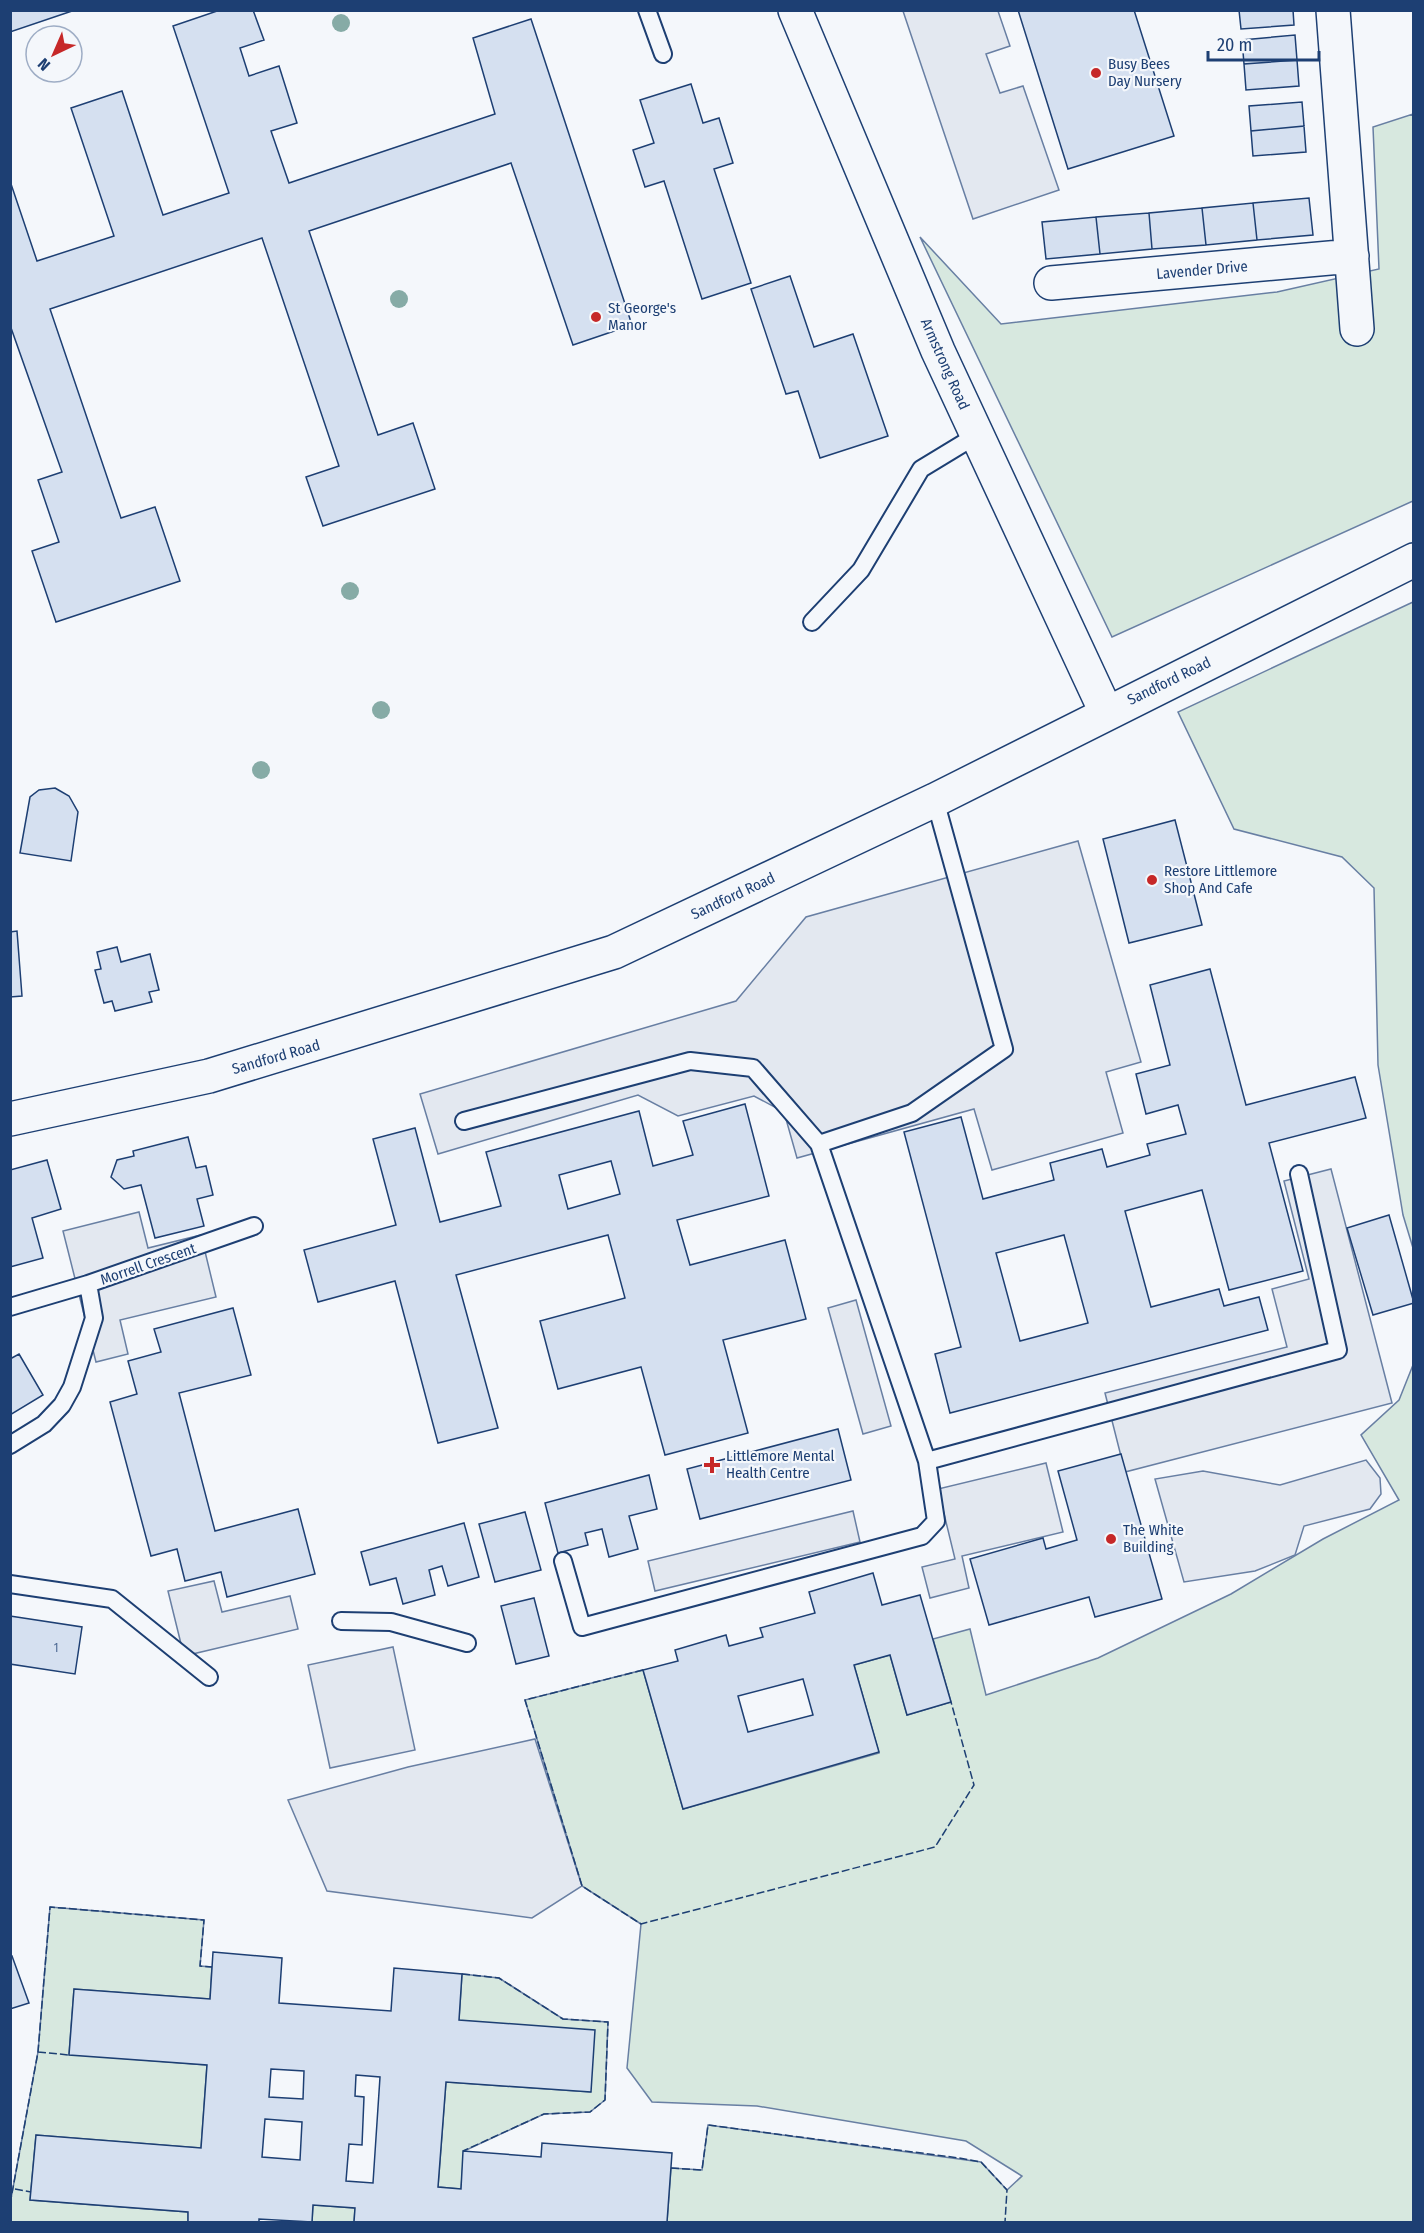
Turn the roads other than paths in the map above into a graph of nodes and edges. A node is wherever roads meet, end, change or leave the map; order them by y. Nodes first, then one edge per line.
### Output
1 (647, 10) edge
2 (795, 10) edge
3 (1333, 10) edge
4 (663, 54) dead end
5 (1353, 256) junction
6 (1051, 283) dead end
7 (1357, 329) dead end
8 (977, 435) junction
9 (1412, 561) edge
10 (812, 622) dead end
11 (1106, 712) junction
12 (935, 800) junction
13 (10, 1119) edge
14 (464, 1121) dead end
15 (819, 1144) junction
16 (1299, 1174) dead end
17 (254, 1226) dead end
18 (88, 1284) junction
19 (10, 1307) edge
20 (10, 1445) edge
21 (927, 1461) junction
22 (563, 1561) dead end
23 (10, 1584) edge
24 (341, 1621) dead end
25 (467, 1643) dead end
26 (209, 1677) dead end

1 - 4 lane
2 - 8 street, Armstrong Road
3 - 5 street
5 - 6 street, Lavender Drive
5 - 7 street
8 - 10 lane
8 - 11 street, Armstrong Road
9 - 11 street, Sandford Road
11 - 12 street, Sandford Road
12 - 13 street, Sandford Road
12 - 15 lane
14 - 15 lane
15 - 21 lane
16 - 21 lane
17 - 18 lane, Morrell Crescent
18 - 19 lane
18 - 20 lane, Morrell Crescent
21 - 22 lane
23 - 26 lane
24 - 25 lane

